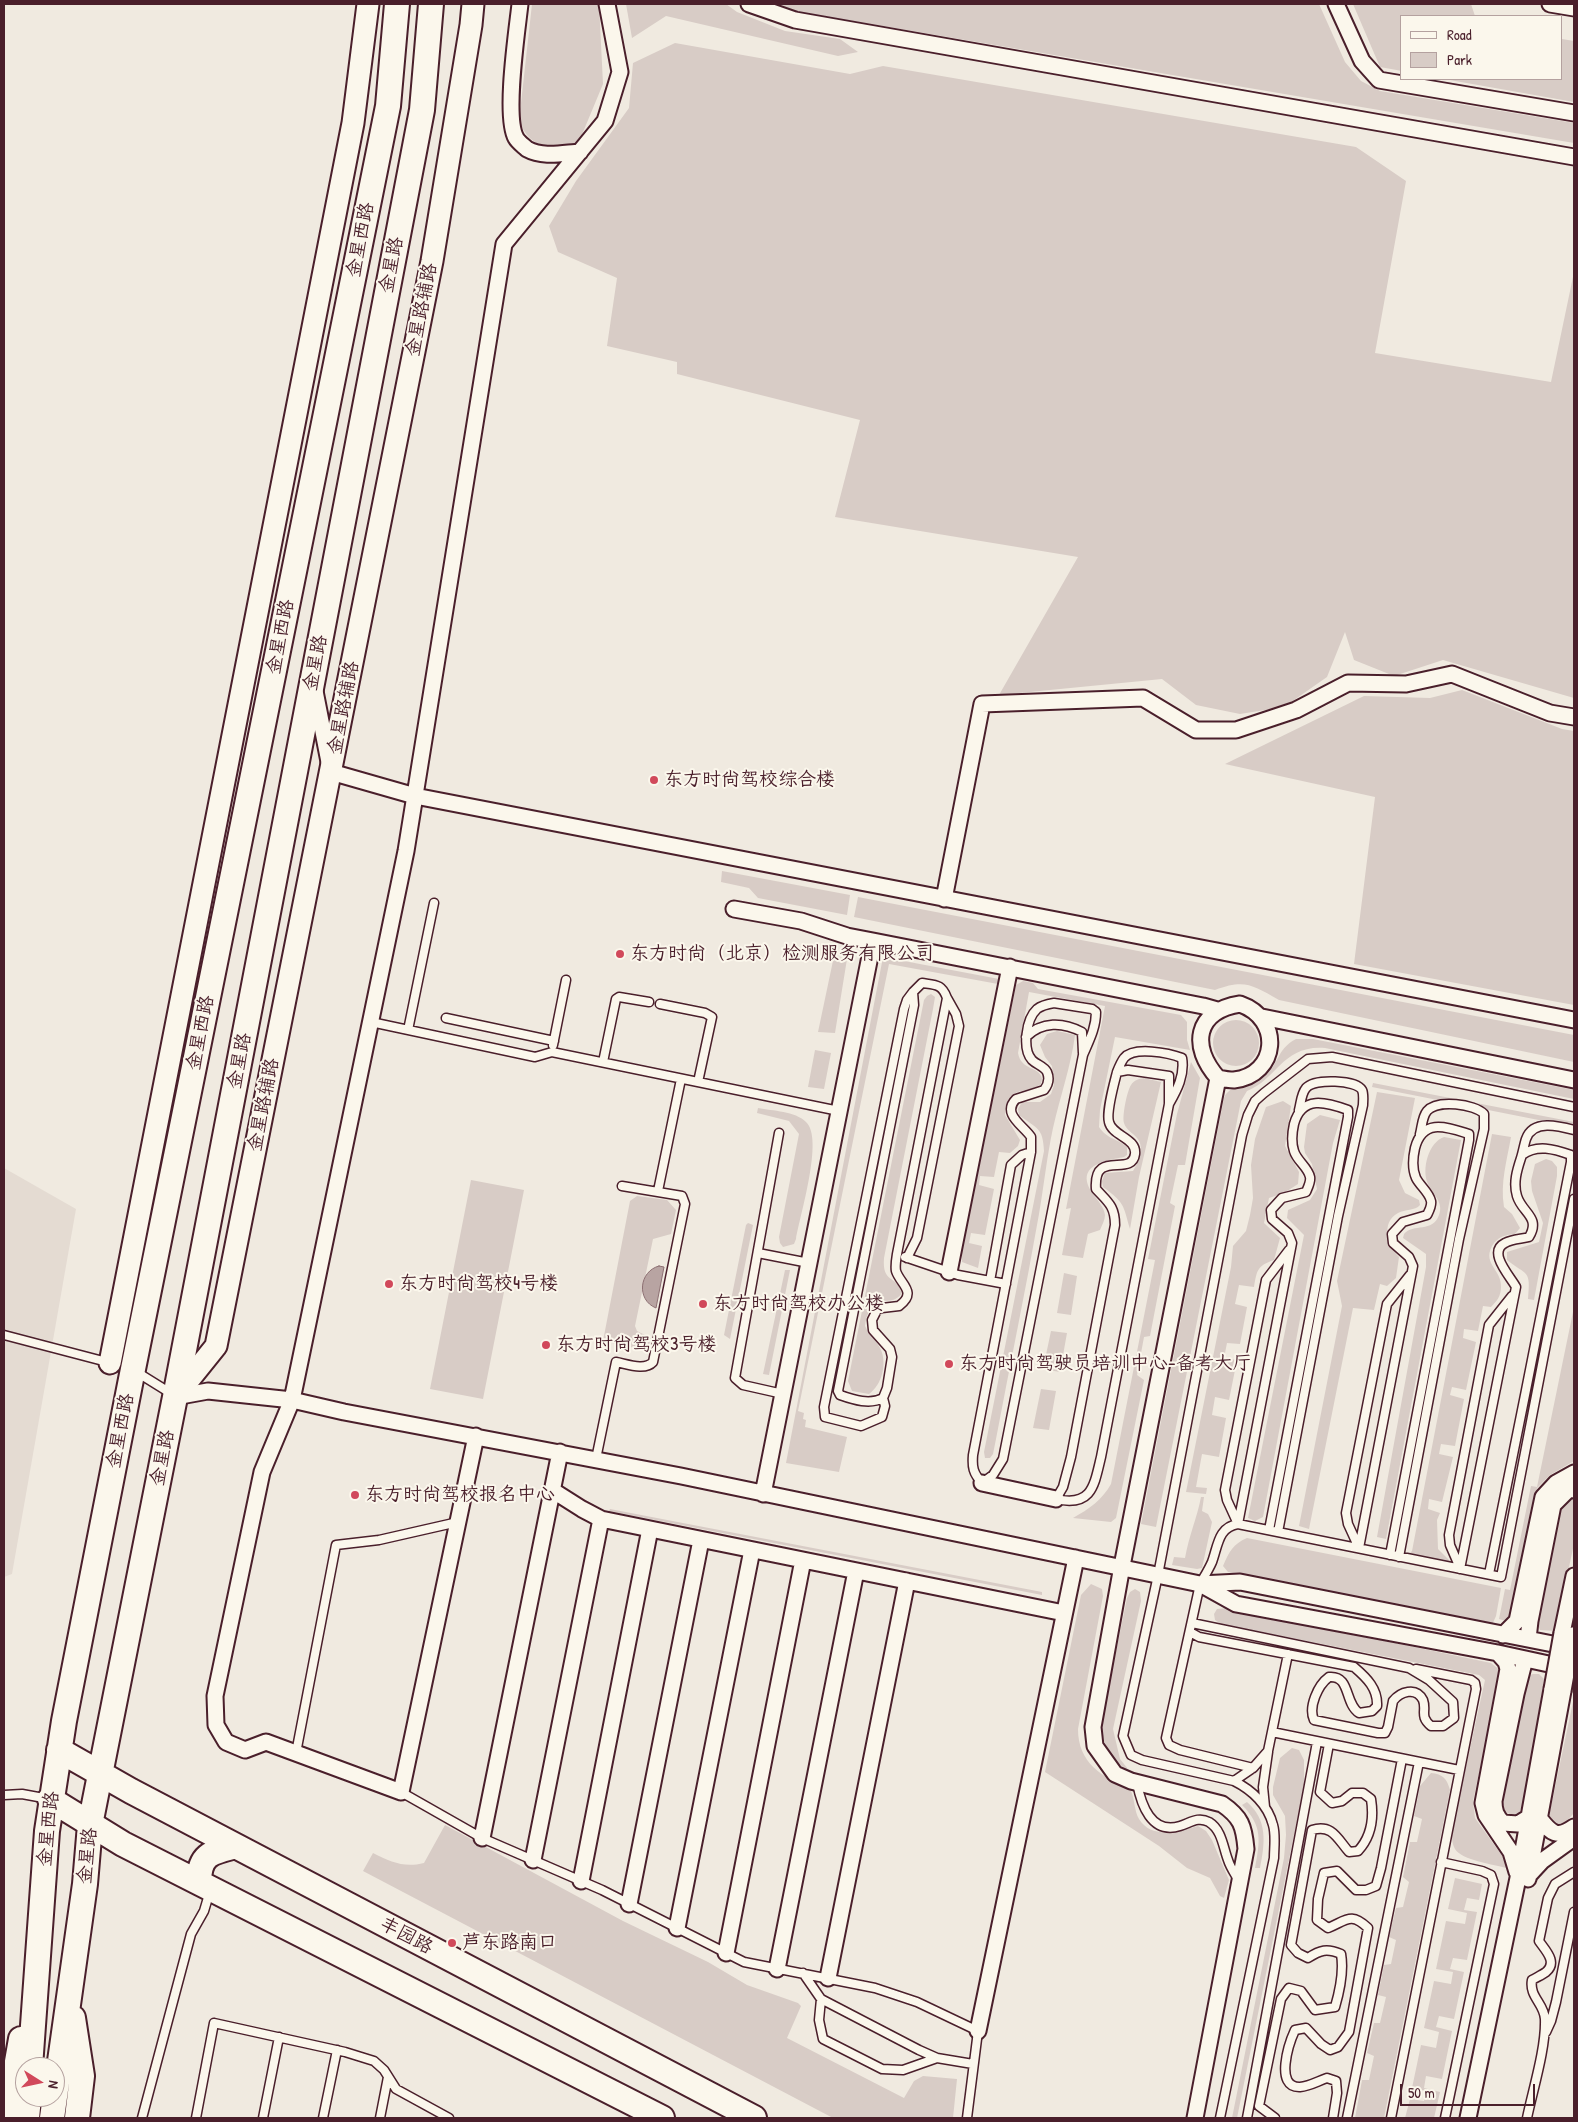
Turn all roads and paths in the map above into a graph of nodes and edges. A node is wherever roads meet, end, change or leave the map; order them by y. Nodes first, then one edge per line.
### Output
1 (368, 4) edge
2 (397, 4) edge
3 (431, 4) edge
4 (473, 4) edge
5 (520, 4) edge
6 (608, 4) edge
7 (749, 4) edge
8 (1336, 4) edge
9 (1550, 4) edge
10 (1574, 8) edge
11 (1574, 113) edge
12 (580, 152) junction
13 (1573, 158) edge
14 (313, 680) junction
15 (1574, 717) edge
16 (331, 772) junction
17 (415, 796) junction
18 (944, 899) junction
19 (434, 903) dead end
20 (734, 909) dead end
21 (874, 941) junction
22 (1010, 967) junction
23 (566, 980) dead end
24 (618, 988) dead end
25 (913, 992) junction
26 (947, 998) junction
27 (616, 1000) junction
28 (649, 1002) dead end
29 (660, 1004) dead end
30 (1217, 1010) junction
31 (1262, 1017) junction
32 (446, 1018) dead end
33 (1574, 1020) edge
34 (371, 1022) junction
35 (408, 1030) junction
36 (1026, 1037) junction
37 (554, 1041) junction
38 (552, 1052) junction
39 (1083, 1056) junction
40 (603, 1062) junction
41 (1117, 1072) junction
42 (681, 1078) junction
43 (1218, 1078) junction
44 (1574, 1080) edge
45 (698, 1082) junction
46 (1169, 1104) junction
47 (1574, 1107) edge
48 (1299, 1110) junction
49 (839, 1111) junction
50 (1574, 1130) edge
51 (779, 1133) dead end
52 (1420, 1134) junction
53 (1032, 1152) junction
54 (1522, 1156) junction
55 (622, 1186) dead end
56 (658, 1191) junction
57 (1574, 1199) edge
58 (1292, 1243) junction
59 (758, 1253) junction
60 (897, 1254) junction
61 (907, 1258) junction
62 (809, 1263) junction
63 (1413, 1266) junction
64 (950, 1272) junction
65 (990, 1281) junction
66 (1006, 1284) junction
67 (1516, 1288) junction
68 (4, 1335) edge
69 (121, 1366) junction
70 (783, 1394) junction
71 (176, 1397) junction
72 (883, 1398) junction
73 (292, 1400) junction
74 (476, 1436) junction
75 (560, 1452) junction
76 (596, 1459) junction
77 (1574, 1473) edge
78 (982, 1483) junction
79 (552, 1490) junction
80 (1574, 1490) edge
81 (764, 1494) junction
82 (1056, 1499) junction
83 (601, 1519) junction
84 (458, 1522) junction
85 (1238, 1524) junction
86 (650, 1530) junction
87 (1269, 1530) junction
88 (1278, 1532) junction
89 (700, 1540) junction
90 (1359, 1548) junction
91 (752, 1550) junction
92 (1390, 1555) junction
93 (1399, 1556) junction
94 (1076, 1558) junction
95 (803, 1560) junction
96 (1122, 1566) junction
97 (1460, 1569) junction
98 (856, 1571) junction
99 (1489, 1574) junction
100 (1158, 1575) junction
101 (1574, 1576) edge
102 (907, 1581) junction
103 (1200, 1584) junction
104 (1064, 1613) junction
105 (1192, 1623) junction
106 (1190, 1632) junction
107 (1503, 1635) junction
108 (1571, 1637) edge
109 (1528, 1639) junction
110 (1498, 1653) junction
111 (1288, 1654) junction
112 (1525, 1659) junction
113 (1409, 1668) junction
114 (1574, 1670) edge
115 (1272, 1732) junction
116 (1317, 1742) junction
117 (1329, 1744) junction
118 (59, 1750) junction
119 (1268, 1751) junction
120 (296, 1753) junction
121 (1402, 1759) junction
122 (1419, 1762) junction
123 (1253, 1768) junction
124 (1459, 1770) junction
125 (100, 1774) junction
126 (1234, 1781) junction
127 (1137, 1783) junction
128 (401, 1792) junction
129 (4, 1795) edge
130 (50, 1799) junction
131 (1266, 1807) junction
132 (1534, 1818) junction
133 (90, 1825) junction
134 (1574, 1827) edge
135 (482, 1838) junction
136 (1574, 1838) edge
137 (236, 1846) junction
138 (533, 1860) junction
139 (1441, 1862) junction
140 (1574, 1872) edge
141 (1524, 1877) junction
142 (581, 1881) junction
143 (1240, 1882) junction
144 (204, 1886) junction
145 (629, 1904) junction
146 (1574, 1912) edge
147 (677, 1928) junction
148 (39, 1939) junction
149 (726, 1953) junction
150 (777, 1968) junction
151 (803, 1974) junction
152 (828, 1978) junction
153 (69, 1992) junction
154 (821, 1999) junction
155 (978, 2031) junction
156 (279, 2037) junction
157 (1543, 2037) junction
158 (337, 2050) junction
159 (31, 2057) edge
160 (937, 2058) junction
161 (973, 2064) junction
162 (388, 2077) junction
163 (7, 2118) edge
164 (52, 2118) edge
165 (77, 2118) edge
166 (142, 2118) edge
167 (196, 2118) edge
168 (263, 2118) edge
169 (322, 2118) edge
170 (380, 2118) edge
171 (449, 2118) edge
172 (662, 2118) edge
173 (754, 2118) edge
174 (967, 2118) edge
175 (1196, 2118) edge
176 (1220, 2118) edge
177 (1247, 2118) edge
178 (1275, 2118) edge
179 (1333, 2118) edge
180 (1347, 2118) edge
181 (1391, 2118) edge
182 (1445, 2118) edge
183 (1468, 2118) edge
184 (1478, 2118) edge
185 (1527, 2118) edge

1 - 69 street
2 - 69 main road, 金星西路
3 - 14 main road, 金星路
4 - 16 street, 金星路辅路
5 - 12 street
6 - 12 street
7 - 13 street
8 - 11 street
9 - 10 street
12 - 17 street
14 - 16 street
14 - 71 main road, 金星路
15 - 18 street
16 - 17 street
16 - 71 street, 金星路辅路
17 - 18 street
17 - 34 street
18 - 33 street
19 - 35 lane
20 - 21 street
21 - 22 street
21 - 49 street
22 - 30 street
22 - 64 street
23 - 37 lane
24 - 27 lane
25 - 26 lane
25 - 72 lane
25 - 72 lane
26 - 60 lane
26 - 61 lane
27 - 28 lane
27 - 40 lane
29 - 45 lane
30 - 31 street
30 - 43 street
31 - 43 street
31 - 44 street
32 - 37 lane
34 - 35 lane
34 - 73 street
35 - 38 lane
36 - 39 lane
36 - 39 lane
36 - 53 lane
37 - 38 lane
38 - 40 lane
39 - 78 lane
40 - 42 lane
41 - 46 lane
41 - 46 lane
41 - 82 lane
42 - 45 lane
42 - 56 lane
43 - 96 street
45 - 49 lane
46 - 82 lane
47 - 100 lane
48 - 58 lane
48 - 87 lane
48 - 88 lane
49 - 62 street
50 - 54 lane
51 - 59 lane
52 - 63 lane
52 - 92 lane
52 - 93 lane
53 - 65 lane
53 - 66 lane
54 - 67 lane
54 - 99 lane
55 - 56 lane
56 - 76 lane
57 - 99 lane
58 - 85 lane
58 - 85 lane
59 - 62 lane
59 - 70 lane
60 - 61 lane
60 - 72 lane
61 - 64 lane
62 - 70 street
63 - 90 lane
63 - 90 lane
64 - 65 lane
65 - 66 lane
66 - 78 lane
67 - 97 lane
67 - 97 lane
68 - 69 lane
69 - 71 lane
69 - 118 main road, 金星西路
70 - 81 street
71 - 73 street
71 - 125 main road, 金星路
73 - 74 street
73 - 120 street
74 - 75 street
74 - 84 street
75 - 76 street
75 - 79 street
76 - 81 street
77 - 107 street
78 - 82 street
79 - 83 street
79 - 135 street
80 - 109 street
81 - 94 street
83 - 86 street
83 - 138 street
84 - 120 lane
84 - 128 street
85 - 87 lane
85 - 103 lane
86 - 89 street
86 - 142 street
87 - 88 lane
88 - 90 lane
89 - 91 street
89 - 145 street
90 - 92 lane
91 - 95 street
91 - 147 street
92 - 93 lane
93 - 97 lane
94 - 96 street
94 - 104 street
95 - 98 street
95 - 149 street
96 - 100 street
96 - 127 street
97 - 99 lane
98 - 102 street
98 - 150 street
100 - 103 street
100 - 126 lane
101 - 108 street
102 - 104 street
102 - 152 street
103 - 105 lane
103 - 107 street
103 - 110 street
104 - 155 street
105 - 106 lane
105 - 113 lane
106 - 111 lane
106 - 123 lane
107 - 109 street
108 - 109 street
108 - 132 street, bridge
110 - 112 street
110 - 141 street
111 - 113 lane
111 - 115 lane
112 - 114 street
112 - 132 street
113 - 124 lane
115 - 116 lane
115 - 119 lane
116 - 117 lane
116 - 177 lane
117 - 121 lane
117 - 178 lane
118 - 125 main road, 丰园路
118 - 130 main road, 金星西路
119 - 123 lane
119 - 131 lane
120 - 128 street
121 - 122 lane
121 - 179 lane
122 - 124 lane
122 - 180 lane
123 - 126 lane
124 - 139 lane
125 - 133 main road, 金星路
125 - 137 main road, 丰园路
126 - 131 lane
127 - 143 lane
127 - 143 street
128 - 135 lane
129 - 130 lane
130 - 133 main road
130 - 148 main road, 金星西路
131 - 176 lane
132 - 134 street
132 - 141 street
133 - 144 main road
133 - 153 main road, 金星路
135 - 138 lane
136 - 141 street
137 - 144 main road
137 - 173 main road, 丰园路
138 - 142 lane
139 - 181 lane
139 - 182 lane
140 - 157 lane
141 - 183 street
141 - 184 street
142 - 145 lane
143 - 175 street
144 - 166 lane
144 - 172 main road
145 - 147 lane
146 - 157 lane
147 - 149 lane
148 - 159 main road, 金星西路
148 - 163 main road
149 - 150 lane
150 - 151 lane
151 - 152 lane
151 - 154 lane
152 - 155 lane
153 - 164 main road, 金星路
153 - 165 main road
154 - 160 lane
154 - 160 lane
155 - 161 lane
156 - 158 lane
156 - 167 lane
156 - 168 lane
157 - 185 lane
158 - 162 lane
158 - 169 lane
160 - 161 lane
161 - 174 lane
162 - 170 lane
162 - 171 lane

